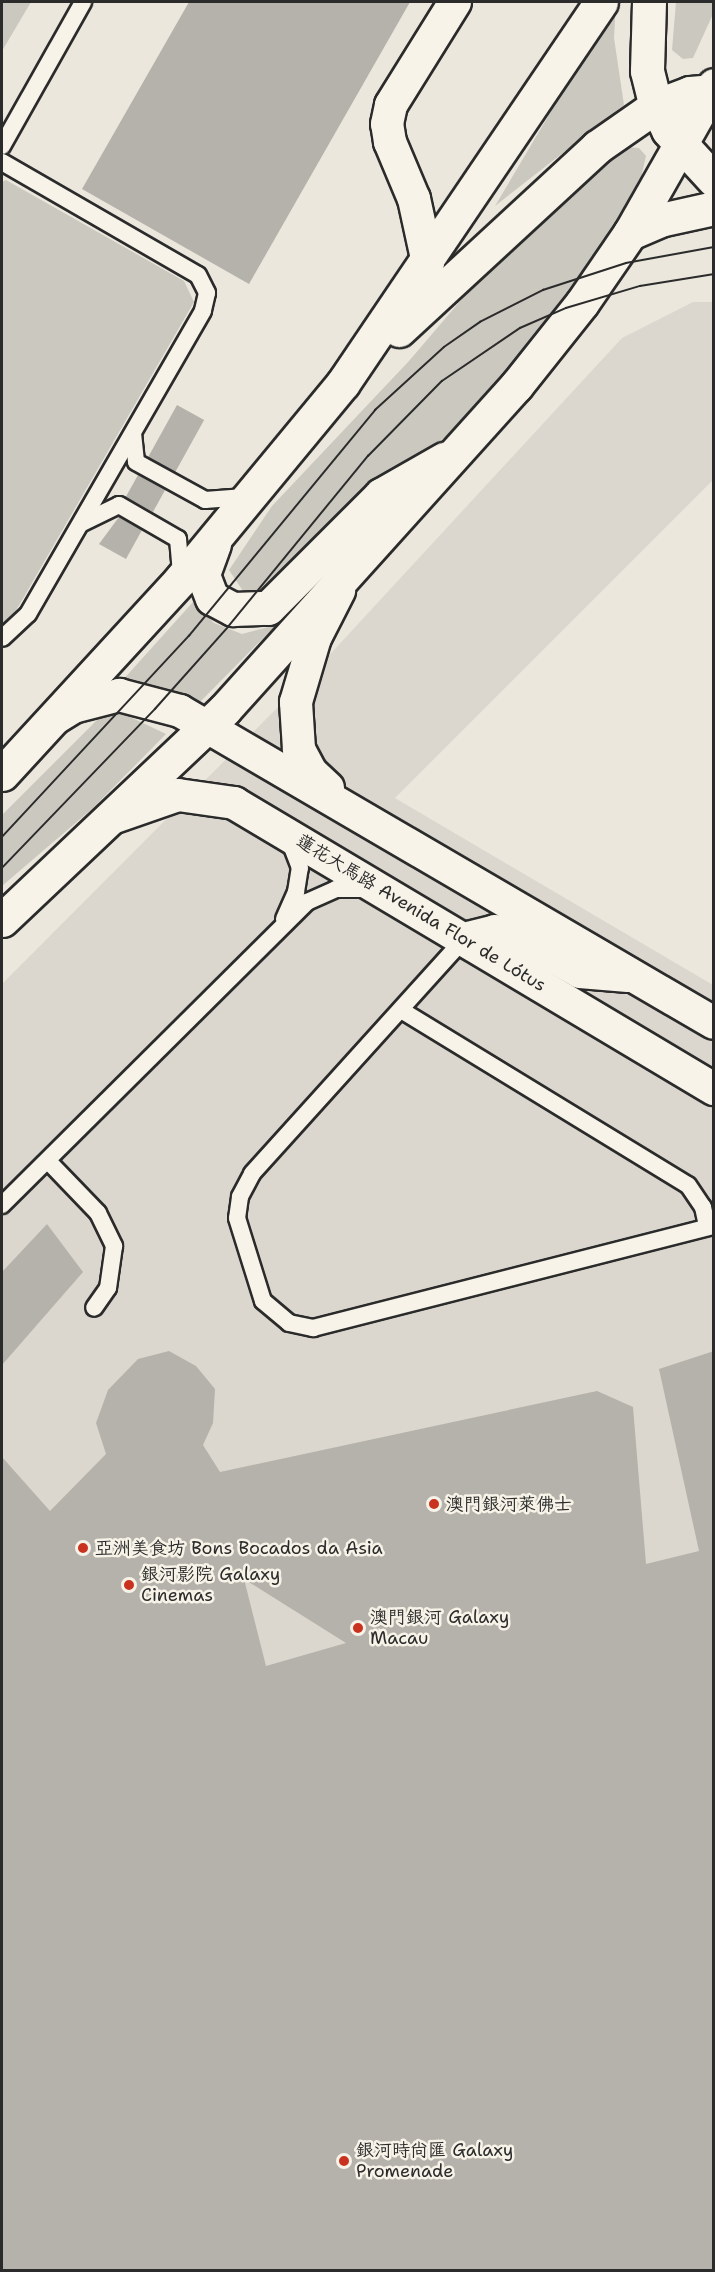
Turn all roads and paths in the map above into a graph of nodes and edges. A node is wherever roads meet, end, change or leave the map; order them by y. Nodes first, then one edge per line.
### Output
1 (84, 2) edge
2 (455, 2) edge
3 (601, 2) edge
4 (649, 2) edge
5 (712, 89) edge
6 (656, 106) junction
7 (680, 145) junction
8 (2, 146) edge
9 (2, 162) edge
10 (714, 180) edge
11 (714, 208) edge
12 (630, 233) junction
13 (428, 263) junction
14 (343, 383) junction
15 (133, 434) junction
16 (459, 451) junction
17 (254, 493) junction
18 (82, 523) junction
19 (217, 538) junction
20 (181, 579) junction
21 (345, 579) junction
22 (28, 614) junction
23 (2, 638) edge
24 (2, 650) edge
25 (53, 719) junction
26 (208, 726) junction
27 (2, 774) edge
28 (345, 805) junction
29 (115, 817) junction
30 (285, 832) junction
31 (390, 894) junction
32 (2, 920) edge
33 (464, 939) junction
34 (272, 941) junction
35 (649, 985) junction
36 (401, 1010) junction
37 (714, 1023) edge
38 (714, 1047) edge
39 (714, 1089) edge
40 (48, 1161) junction
41 (2, 1205) edge
42 (710, 1226) edge
43 (94, 1308) dead end

1 - 8 lane
2 - 13 street
3 - 13 main road
4 - 6 main road
5 - 6 main road
5 - 7 main road
6 - 7 main road
6 - 14 main road
7 - 10 main road
7 - 12 main road
9 - 15 lane
11 - 12 main road
12 - 16 main road
13 - 14 main road
14 - 17 main road
15 - 17 lane
15 - 18 lane
16 - 19 main road
16 - 21 main road
17 - 19 main road
18 - 20 lane
18 - 22 lane
19 - 20 main road
20 - 25 main road
21 - 26 main road
21 - 28 street
22 - 23 lane
22 - 24 lane
25 - 26 street
25 - 27 main road
26 - 28 street
26 - 29 main road
28 - 35 street
29 - 30 street, 蓮花大馬路 Avenida Flor de Lótus
29 - 32 main road
30 - 31 street, 蓮花大馬路 Avenida Flor de Lótus
30 - 34 lane
31 - 33 street, 蓮花大馬路 Avenida Flor de Lótus
31 - 34 lane
33 - 35 street
33 - 36 lane
33 - 39 street, 蓮花大馬路 Avenida Flor de Lótus
34 - 40 lane
35 - 37 street
35 - 38 street
36 - 42 lane
36 - 42 lane
40 - 41 lane
40 - 43 lane

